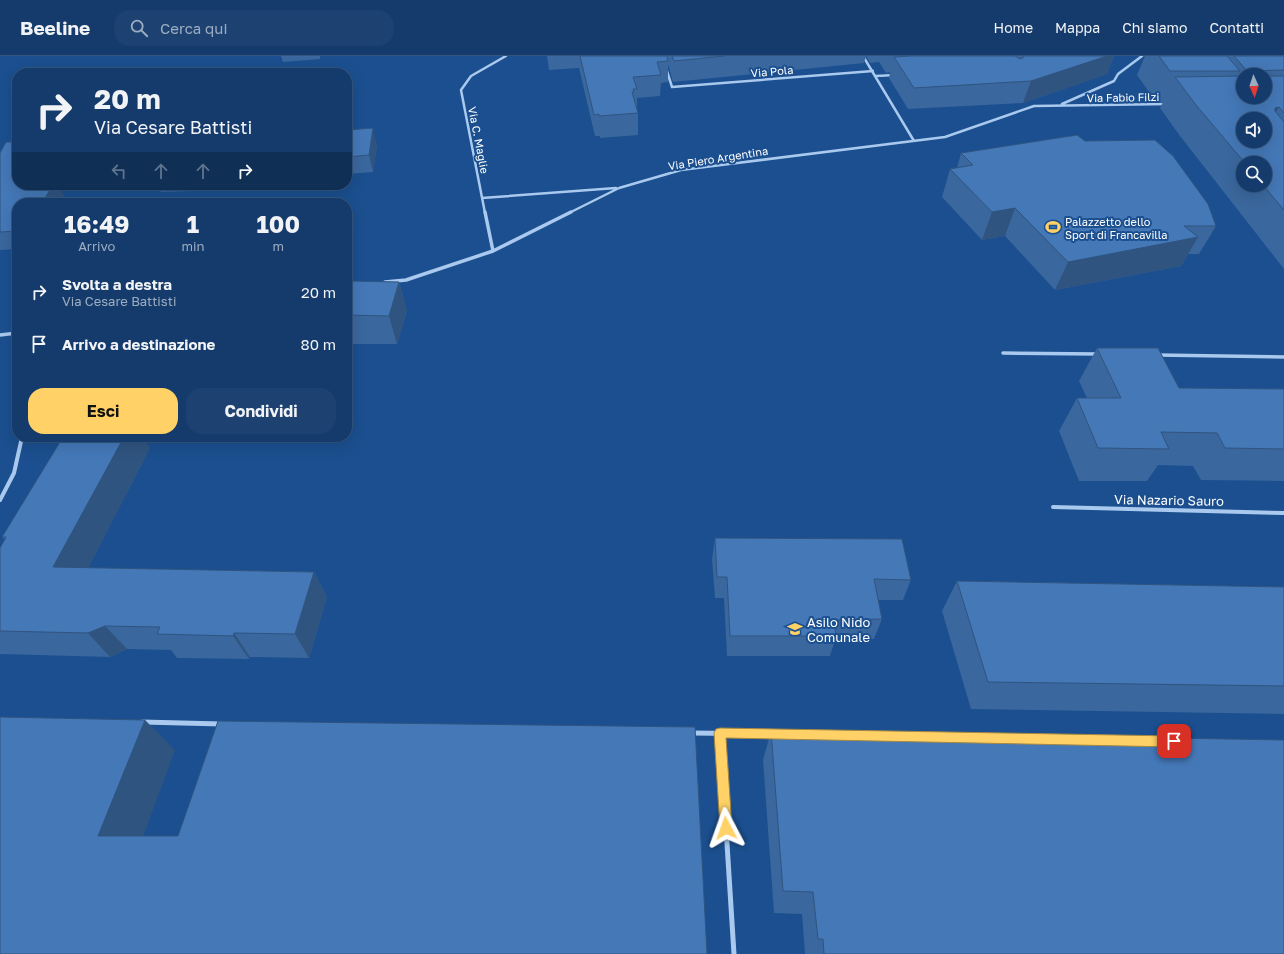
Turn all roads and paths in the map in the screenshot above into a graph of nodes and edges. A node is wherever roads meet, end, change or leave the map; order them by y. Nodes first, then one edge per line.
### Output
1 (506, 56) edge
2 (863, 56) edge
3 (1142, 56) edge
4 (665, 62) edge
5 (873, 71) junction
6 (899, 74) edge
7 (876, 76) junction
8 (1175, 104) dead end
9 (1059, 105) junction
10 (1034, 106) joint
11 (914, 141) junction
12 (619, 188) junction
13 (482, 198) junction
14 (493, 251) junction
15 (384, 283) edge
16 (12, 334) edge
17 (0, 335) edge
18 (1002, 353) dead end
19 (1104, 354) edge
20 (1151, 355) edge
21 (1284, 357) edge
22 (21, 442) edge
23 (0, 500) edge
24 (1053, 507) dead end
25 (1284, 512) edge
26 (136, 722) edge
27 (232, 724) edge
28 (688, 732) edge
29 (720, 733) junction
30 (783, 734) edge
31 (734, 954) edge

1 - 13 street, Via C. Maglie
2 - 5 street
3 - 9 street
4 - 5 street, Via Pola
5 - 7 street
6 - 7 street
7 - 11 street
8 - 9 street, Via Fabio Filzi
9 - 10 street, Via Fabio Filzi
10 - 11 street, Via Piero Argentina
11 - 12 street, Via Piero Argentina
12 - 13 street
12 - 14 street, Via Piero Argentina
13 - 14 street, Via C. Maglie
14 - 15 street, Via Piero Argentina
16 - 17 street
18 - 19 street
20 - 21 street
22 - 23 street
24 - 25 street, Via Nazario Sauro
26 - 27 street
28 - 29 street
29 - 30 street
29 - 31 street

